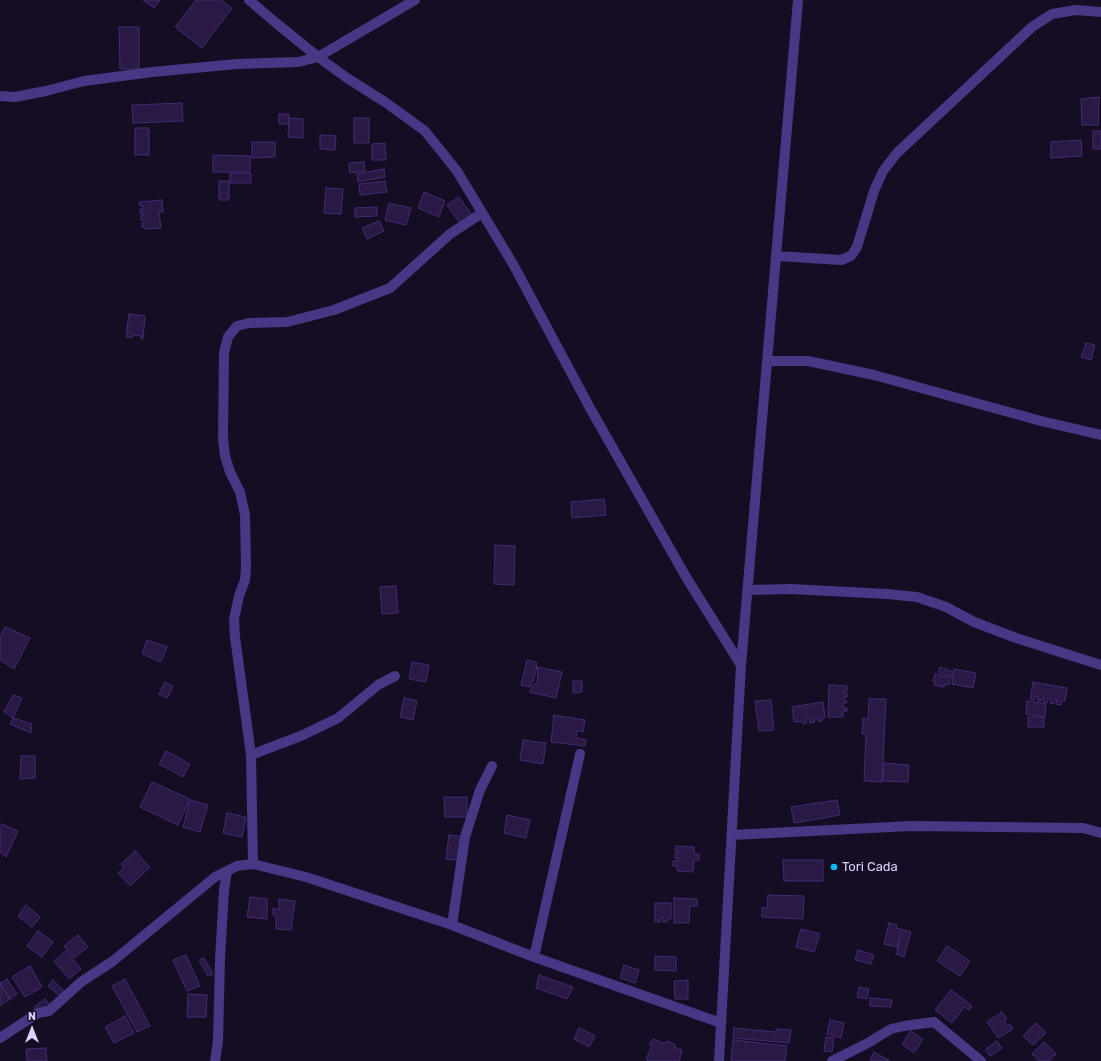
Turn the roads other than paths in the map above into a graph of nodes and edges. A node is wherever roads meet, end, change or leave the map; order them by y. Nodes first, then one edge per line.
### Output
1 (249, 0) edge
2 (415, 0) edge
3 (798, 0) edge
4 (1101, 12) edge
5 (318, 57) junction
6 (0, 96) edge
7 (482, 213) junction
8 (777, 256) junction
9 (768, 361) junction
10 (1101, 435) edge
11 (748, 590) junction
12 (741, 665) junction
13 (1101, 665) edge
14 (395, 676) dead end
15 (580, 754) dead end
16 (252, 755) junction
17 (492, 766) dead end
18 (1101, 833) edge
19 (732, 835) junction
20 (253, 864) junction
21 (227, 870) junction
22 (452, 925) junction
23 (534, 957) junction
24 (721, 1023) junction
25 (0, 1038) edge
26 (215, 1061) edge
27 (719, 1061) edge
28 (832, 1061) edge
29 (981, 1061) edge

1 - 5 street
2 - 5 street
3 - 8 street
4 - 8 street
5 - 6 street
5 - 7 street
7 - 12 street
7 - 16 street
8 - 9 street
9 - 10 street
9 - 11 street
11 - 12 street
11 - 13 street
12 - 19 street
14 - 16 street
15 - 23 street
16 - 20 street
17 - 22 street
18 - 19 street
19 - 24 street
20 - 21 street
20 - 22 street
21 - 25 street
21 - 26 street
22 - 23 street
23 - 24 street
24 - 27 street
28 - 29 street

